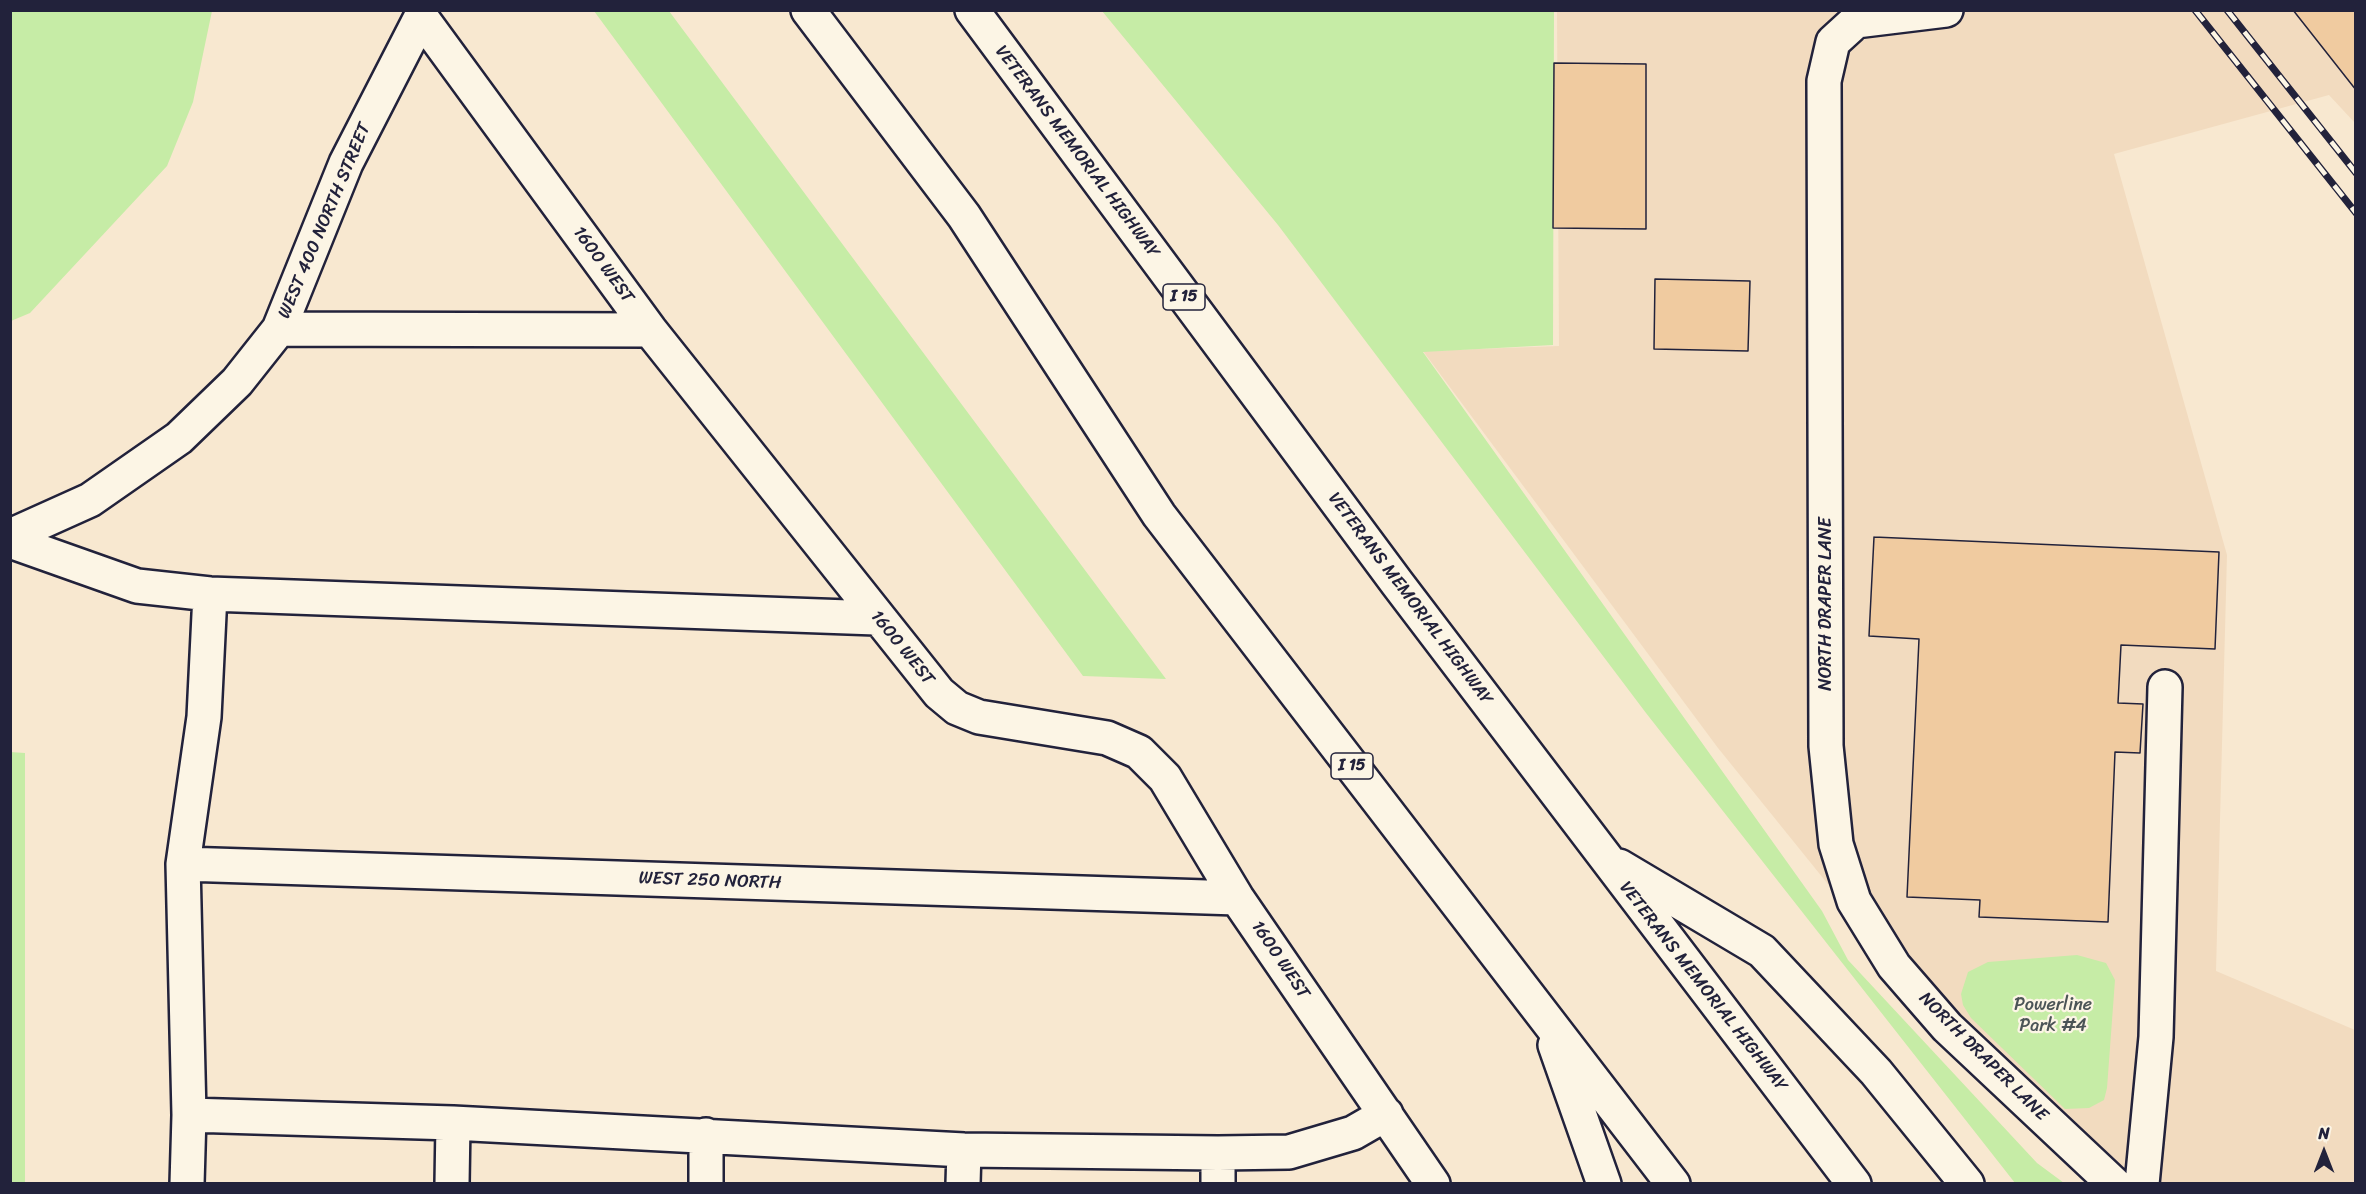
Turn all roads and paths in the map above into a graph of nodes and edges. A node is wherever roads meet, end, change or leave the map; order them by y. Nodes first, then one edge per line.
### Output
1 (808, 10) edge
2 (972, 10) edge
3 (1946, 10) edge
4 (422, 17) joint
5 (279, 329) junction
6 (650, 330) junction
7 (10, 536) edge
8 (10, 541) edge
9 (210, 594) junction
10 (876, 618) junction
11 (2165, 687) dead end
12 (1604, 858) junction
13 (183, 864) junction
14 (1238, 898) junction
15 (1545, 1018) junction
16 (1386, 1114) junction
17 (189, 1115) junction
18 (453, 1123) junction
19 (706, 1135) junction
20 (964, 1150) junction
21 (1218, 1168) edge
22 (187, 1184) edge
23 (452, 1184) edge
24 (706, 1184) edge
25 (963, 1184) edge
26 (1433, 1184) edge
27 (1604, 1184) edge
28 (1673, 1184) edge
29 (1854, 1184) edge
30 (1967, 1184) edge
31 (2114, 1184) edge
32 (2142, 1184) edge

1 - 15 main road, I 15
2 - 12 main road, VETERANS MEMORIAL HIGHWAY / I 15
3 - 31 main road, NORTH DRAPER LANE
4 - 5 main road, WEST 400 NORTH STREET
4 - 6 main road, 1600 WEST
5 - 6 main road
5 - 7 main road, WEST 400 NORTH STREET
6 - 10 main road, 1600 WEST
8 - 9 main road
9 - 10 main road
9 - 13 main road
10 - 14 main road, 1600 WEST
11 - 32 main road
12 - 29 main road, VETERANS MEMORIAL HIGHWAY / I 15
12 - 30 main road
13 - 14 main road, WEST 250 NORTH
13 - 17 main road
14 - 16 main road, 1600 WEST
15 - 27 main road
15 - 28 main road, I 15
16 - 21 main road
16 - 26 main road, 1600 WEST
17 - 18 main road
17 - 22 main road
18 - 19 main road
18 - 23 main road
19 - 20 main road
19 - 24 main road
20 - 21 main road
20 - 25 main road

